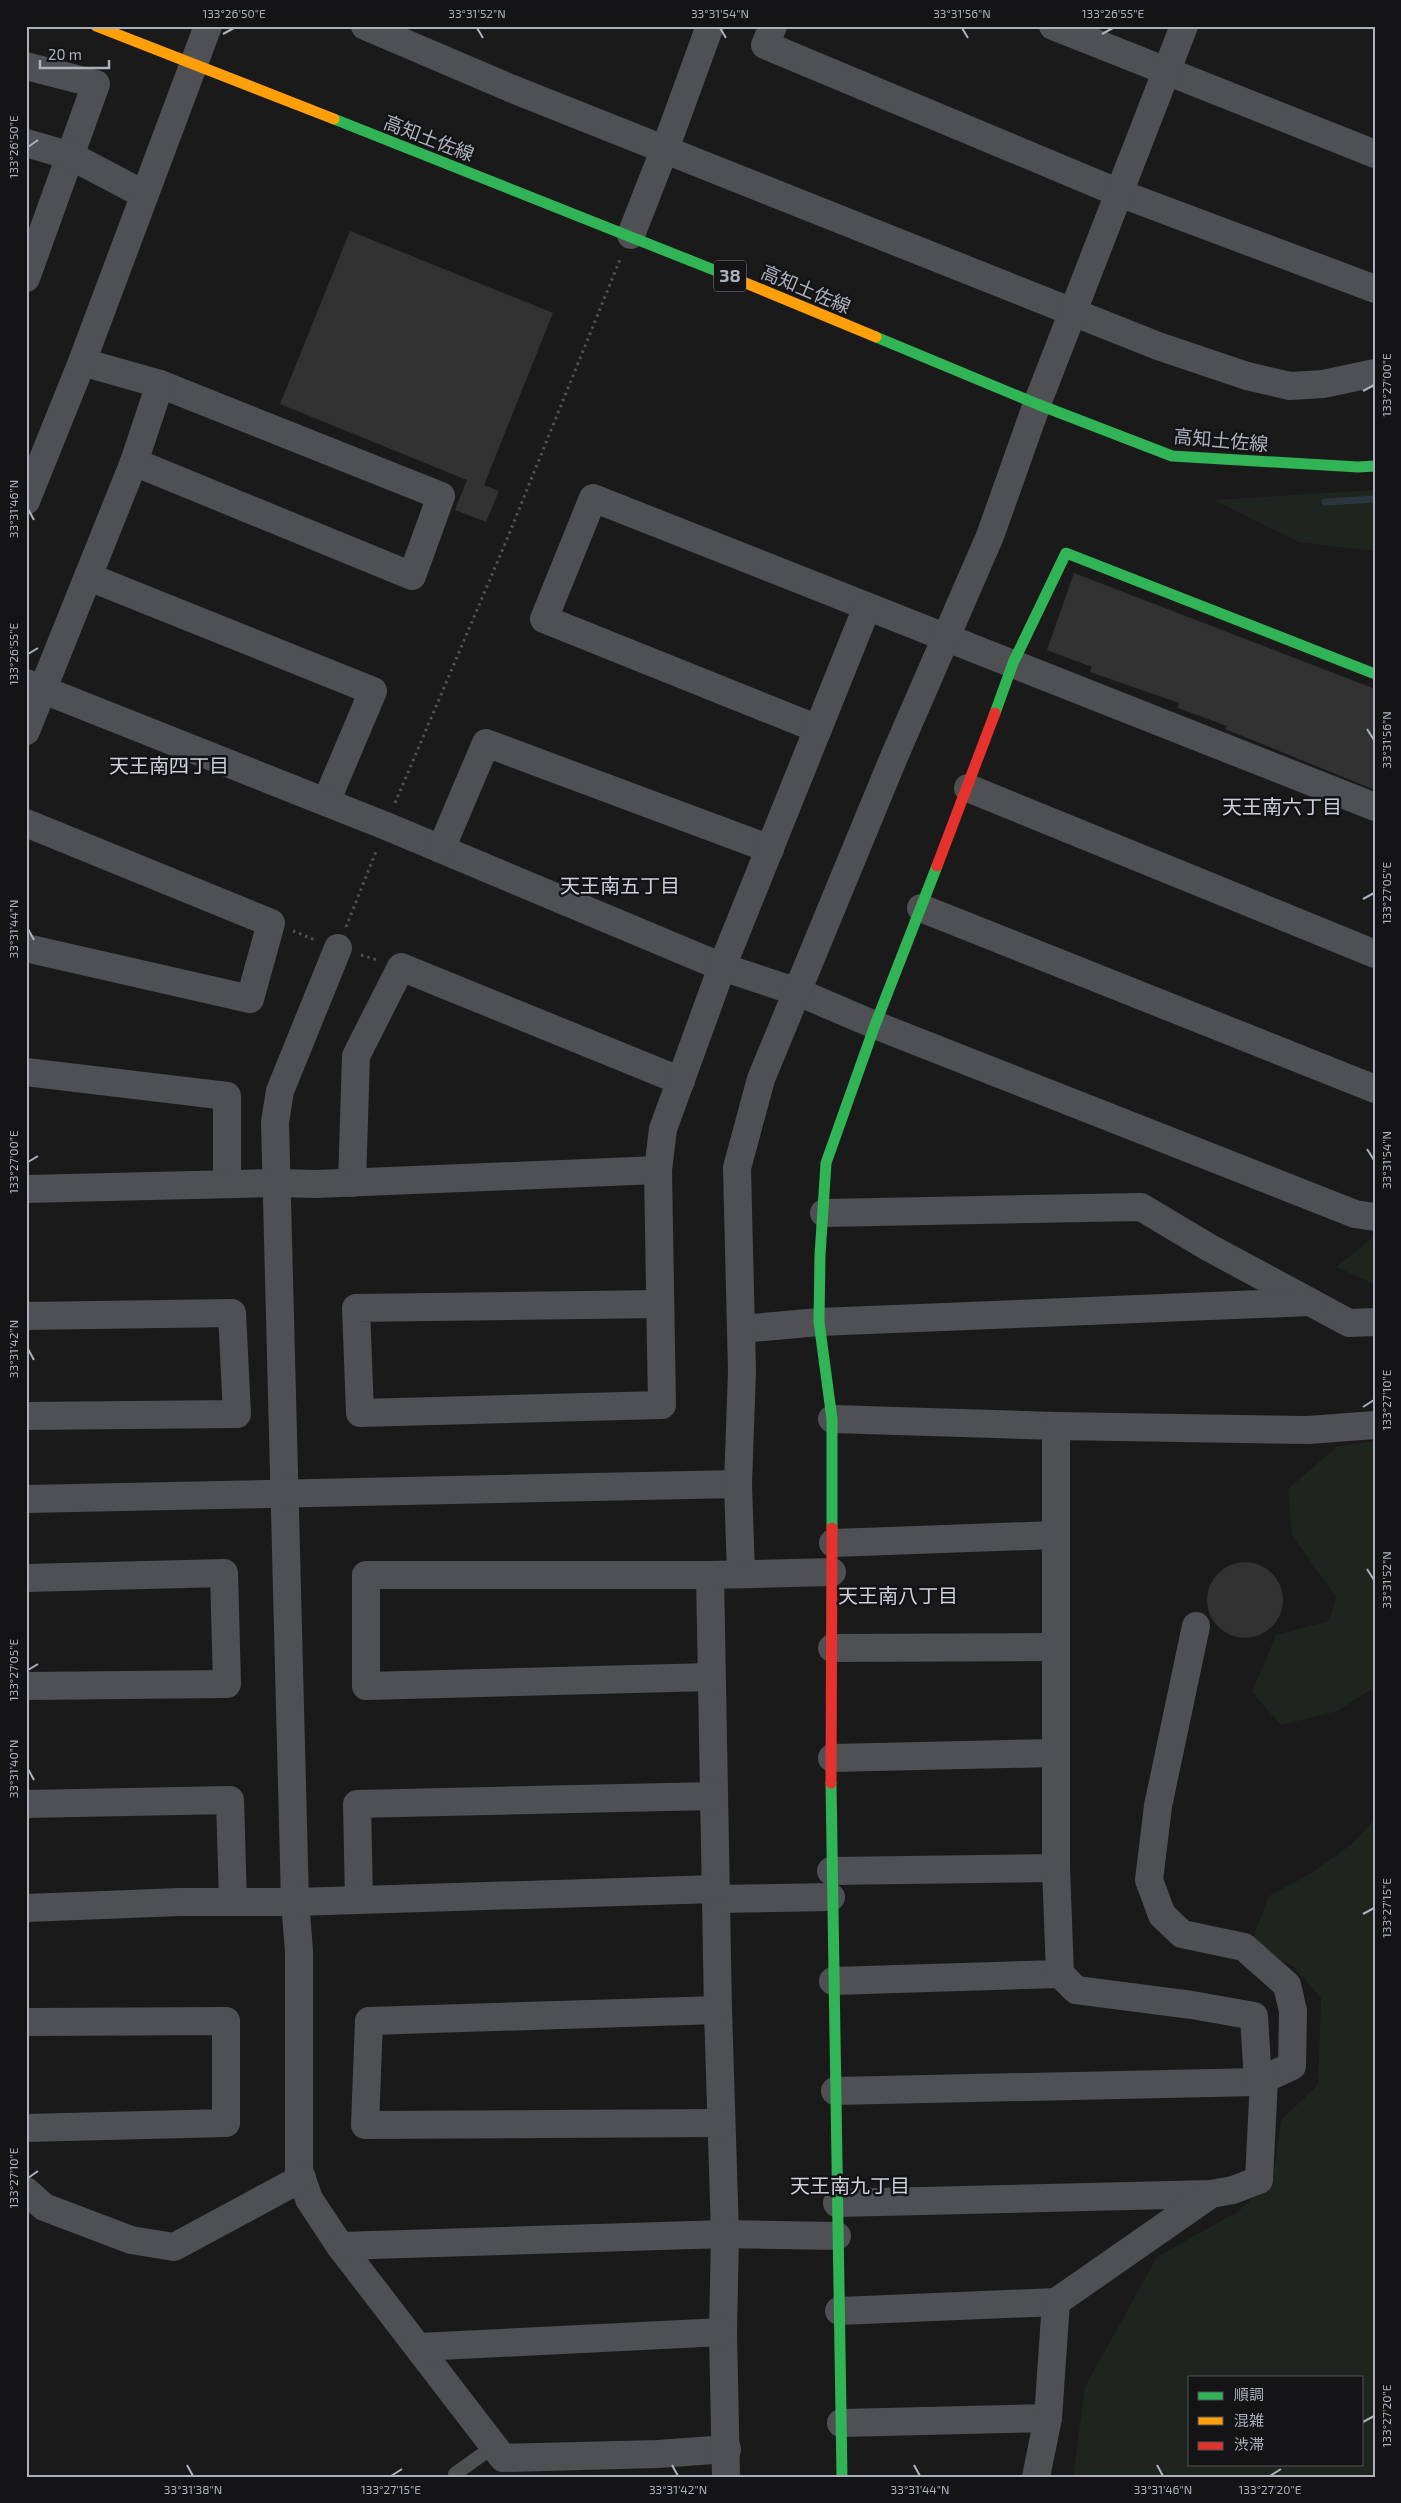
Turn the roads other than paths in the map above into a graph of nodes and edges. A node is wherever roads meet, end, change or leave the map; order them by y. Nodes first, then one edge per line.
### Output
1 (96, 26) edge
2 (208, 26) edge
3 (364, 26) edge
4 (710, 26) edge
5 (773, 26) edge
6 (1053, 26) edge
7 (1184, 26) edge
8 (193, 64) junction
9 (26, 66) edge
10 (1166, 70) junction
11 (26, 143) edge
12 (664, 150) junction
13 (1375, 154) edge
14 (71, 156) junction
15 (1119, 193) junction
16 (143, 194) junction
17 (631, 235) junction
18 (27, 271) edge
19 (1375, 289) edge
20 (1074, 311) junction
21 (82, 362) junction
22 (1375, 374) edge
23 (160, 384) junction
24 (1037, 404) junction
25 (134, 462) junction
26 (1375, 466) edge
27 (26, 501) edge
28 (89, 577) junction
29 (867, 607) junction
30 (947, 636) junction
31 (1014, 663) junction
32 (1375, 674) edge
33 (35, 687) edge
34 (818, 729) junction
35 (26, 731) edge
36 (968, 788) junction
37 (326, 802) junction
38 (1375, 807) edge
39 (26, 822) edge
40 (441, 849) junction
41 (770, 849) junction
42 (921, 908) junction
43 (26, 948) edge
44 (338, 948) road end
45 (1375, 954) edge
46 (722, 967) junction
47 (798, 992) junction
48 (875, 1025) junction
49 (26, 1072) edge
50 (681, 1081) junction
51 (1375, 1089) edge
52 (658, 1170) junction
53 (276, 1183) junction
54 (352, 1183) junction
55 (227, 1184) junction
56 (26, 1189) edge
57 (824, 1213) junction
58 (1375, 1217) edge
59 (1310, 1302) junction
60 (660, 1304) junction
61 (26, 1316) edge
62 (819, 1322) junction
63 (1375, 1322) edge
64 (741, 1329) junction
65 (26, 1416) edge
66 (832, 1419) junction
67 (1375, 1425) edge
68 (1056, 1426) junction
69 (738, 1484) junction
70 (286, 1494) junction
71 (26, 1499) edge
72 (1055, 1535) junction
73 (833, 1543) junction
74 (832, 1572) junction
75 (741, 1574) junction
76 (710, 1575) junction
77 (26, 1578) edge
78 (1196, 1626) dead end
79 (1056, 1647) junction
80 (832, 1648) junction
81 (711, 1677) junction
82 (26, 1686) edge
83 (1055, 1753) junction
84 (832, 1758) junction
85 (713, 1796) junction
86 (26, 1804) edge
87 (1056, 1868) junction
88 (831, 1884) junction
89 (716, 1894) junction
90 (359, 1900) junction
91 (233, 1902) junction
92 (295, 1902) junction
93 (26, 1908) edge
94 (1060, 1974) junction
95 (833, 1981) junction
96 (718, 2010) junction
97 (26, 2022) edge
98 (1261, 2080) junction
99 (835, 2091) junction
100 (721, 2123) junction
101 (26, 2128) edge
102 (302, 2178) junction
103 (26, 2191) edge
104 (1211, 2194) junction
105 (837, 2203) junction
106 (725, 2234) junction
107 (837, 2236) junction
108 (340, 2246) junction
109 (1056, 2302) junction
110 (839, 2312) junction
111 (723, 2332) junction
112 (419, 2347) junction
113 (1048, 2418) junction
114 (841, 2423) junction
115 (494, 2446) junction
116 (727, 2449) junction
117 (457, 2477) edge
118 (726, 2477) edge
119 (842, 2477) edge
120 (1036, 2477) edge

1 - 8 street, 高知土佐線 / 38
2 - 8 street
3 - 12 street
4 - 12 street
5 - 15 street
6 - 10 street
7 - 10 street
8 - 16 street
8 - 17 street, 高知土佐線 / 38
9 - 14 street
10 - 13 street
10 - 15 street
11 - 14 street
12 - 17 street
12 - 20 street
14 - 16 street
14 - 18 street
15 - 19 street
15 - 20 street
16 - 21 street
17 - 24 street, 高知土佐線 / 38
20 - 22 street
20 - 24 street
21 - 23 street
21 - 27 street
23 - 25 street
23 - 25 street
24 - 26 street, 高知土佐線 / 38
24 - 30 street
25 - 28 street
28 - 33 street
28 - 37 street
29 - 30 street
29 - 34 street
29 - 34 street
30 - 31 street
30 - 47 street
31 - 32 street
31 - 36 street
31 - 38 street
33 - 35 street
33 - 37 street
34 - 41 street
36 - 42 street
36 - 45 street
37 - 40 street
39 - 43 street
40 - 41 street
40 - 46 street
41 - 46 street
42 - 48 street
42 - 51 street
44 - 53 street
46 - 47 street
46 - 50 street
47 - 48 street
47 - 64 street
48 - 57 street
48 - 58 street
49 - 55 street
50 - 52 street
50 - 54 street
52 - 54 street
52 - 60 street
53 - 54 street
53 - 55 street
53 - 70 street
55 - 56 street
57 - 59 street
57 - 62 street
59 - 62 street
59 - 63 street
60 - 60 street
61 - 65 street
62 - 64 street
62 - 66 street
64 - 69 street
66 - 68 street
66 - 73 street
67 - 68 street
68 - 72 street
69 - 70 street
69 - 75 street
70 - 71 street
70 - 92 street
72 - 73 street
72 - 79 street
73 - 74 street
74 - 75 street
74 - 80 street
75 - 76 street
76 - 81 street
76 - 81 street
77 - 82 street
78 - 98 street
79 - 80 street
79 - 83 street
80 - 84 street
81 - 85 street
83 - 84 street
83 - 87 street
84 - 88 street
85 - 89 street
85 - 90 street
86 - 91 street
87 - 88 street
87 - 94 street
88 - 89 street
88 - 95 street
89 - 90 street
89 - 96 street
90 - 92 street
91 - 92 street
91 - 93 street
92 - 102 street
94 - 95 street
94 - 98 street
95 - 99 street
96 - 100 street
96 - 100 street
97 - 101 street
98 - 99 street
98 - 104 street
99 - 105 street
100 - 106 street
102 - 103 street
102 - 108 street
104 - 105 street
104 - 109 street
105 - 107 street
106 - 107 street
106 - 108 street
106 - 111 street
107 - 110 street
108 - 112 street
109 - 110 street
109 - 113 street
110 - 114 street
111 - 112 street
111 - 116 street
112 - 115 street
113 - 114 street
113 - 120 street
114 - 119 street
115 - 116 street
115 - 117 lane
116 - 118 street

